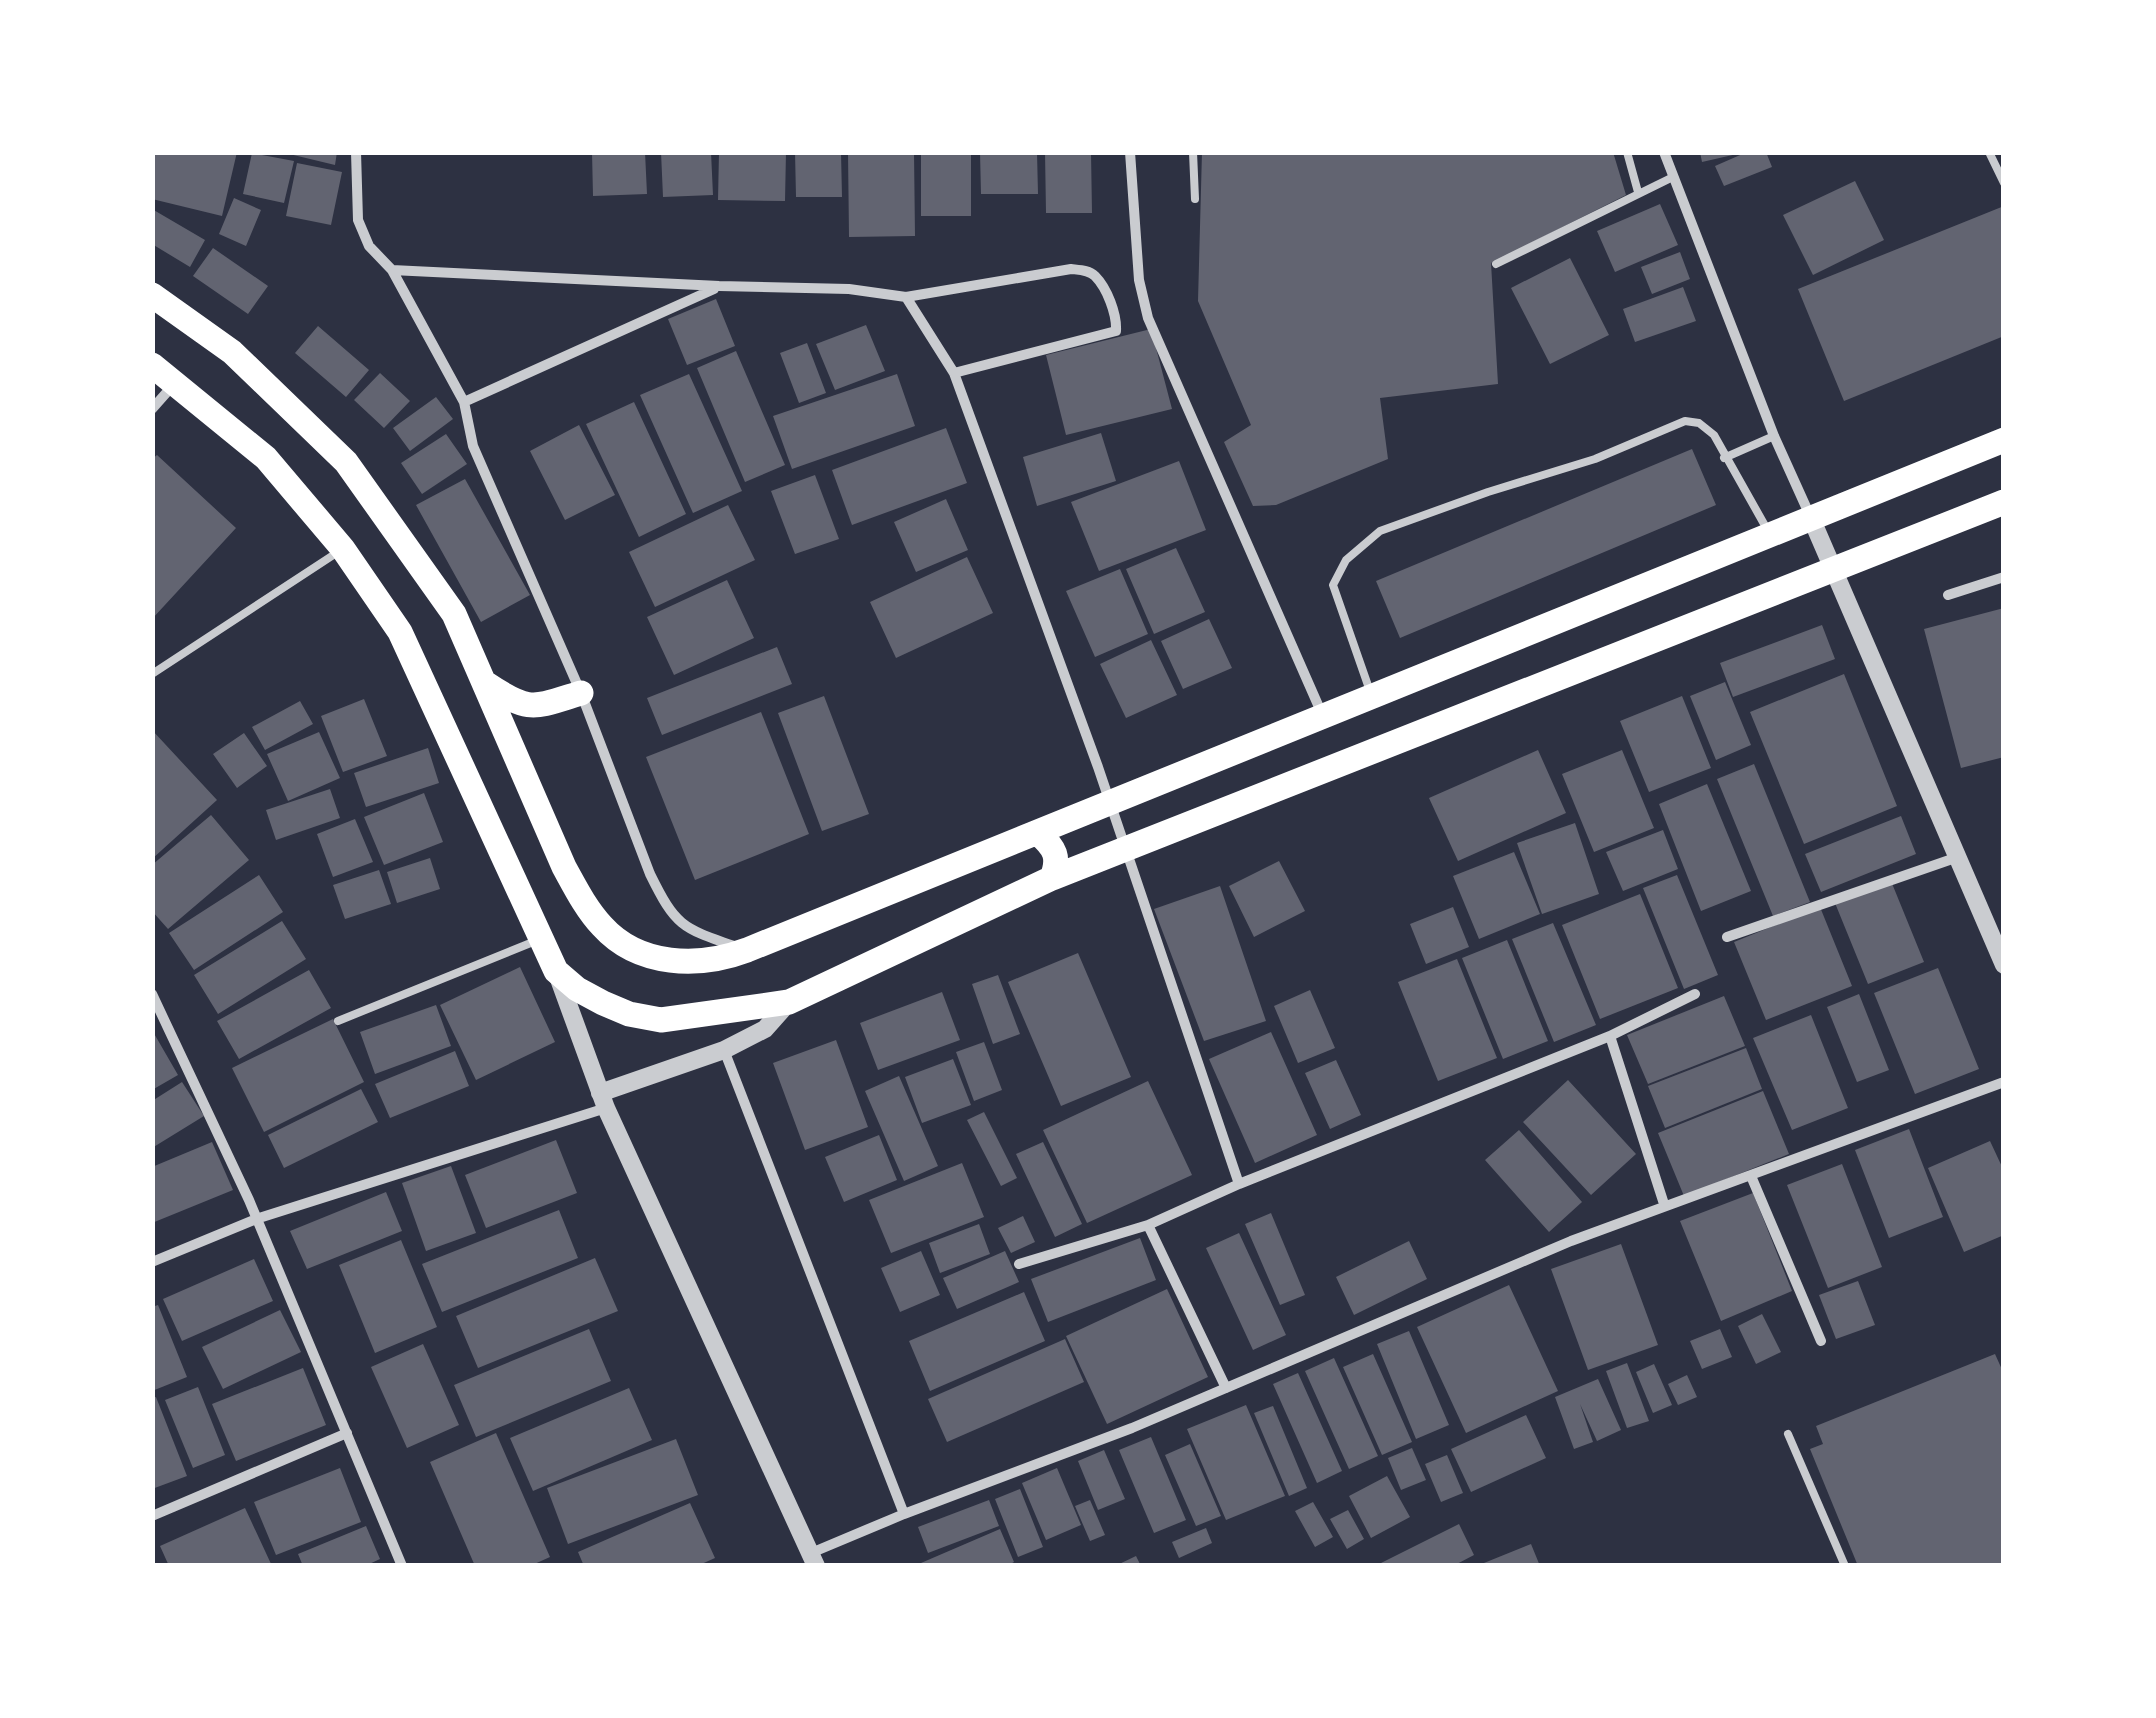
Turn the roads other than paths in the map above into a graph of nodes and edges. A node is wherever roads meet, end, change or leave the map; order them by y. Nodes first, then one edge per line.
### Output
1 (356, 152) edge
2 (1130, 152) edge
3 (1193, 152) edge
4 (1627, 152) edge
5 (1664, 152) edge
6 (1989, 152) edge
7 (1671, 178) junction
8 (2004, 183) edge
9 (1638, 192) junction
10 (1194, 199) dead end
11 (1496, 264) dead end
12 (392, 270) junction
13 (720, 286) junction
14 (152, 295) edge
15 (906, 297) junction
16 (152, 365) edge
17 (954, 373) junction
18 (175, 383) junction
19 (464, 402) junction
20 (152, 409) edge
21 (1774, 436) junction
22 (2004, 440) edge
23 (1724, 458) junction
24 (2004, 502) edge
25 (1812, 520) junction
26 (1772, 537) junction
27 (343, 549) junction
28 (1831, 568) junction
29 (2004, 577) edge
30 (1948, 595) dead end
31 (152, 674) edge
32 (485, 683) junction
33 (581, 693) junction
34 (1372, 698) junction
35 (1324, 718) junction
36 (1110, 805) junction
37 (1039, 834) junction
38 (1124, 851) junction
39 (1959, 856) junction
40 (1052, 878) junction
41 (1727, 937) dead end
42 (539, 940) junction
43 (747, 950) junction
44 (2004, 965) edge
45 (556, 972) junction
46 (152, 994) edge
47 (1695, 994) dead end
48 (788, 1002) junction
49 (338, 1021) dead end
50 (1610, 1036) junction
51 (724, 1050) junction
52 (2004, 1082) edge
53 (603, 1101) junction
54 (1751, 1176) junction
55 (1239, 1184) junction
56 (1664, 1204) junction
57 (256, 1219) junction
58 (1148, 1224) junction
59 (152, 1262) edge
60 (1020, 1264) dead end
61 (1822, 1342) dead end
62 (1226, 1388) junction
63 (347, 1432) junction
64 (1788, 1434) dead end
65 (904, 1514) junction
66 (152, 1516) edge
67 (813, 1559) edge
68 (402, 1566) edge
69 (1845, 1566) edge

1 - 12 street
2 - 35 street
3 - 10 lane
4 - 9 lane
5 - 7 street
6 - 8 lane
7 - 9 lane
7 - 21 street
9 - 11 lane
12 - 13 street
12 - 19 street
13 - 15 street
13 - 19 street
14 - 32 main road
15 - 17 street
15 - 17 street
16 - 18 main road
17 - 36 street
18 - 20 street
18 - 27 main road
19 - 33 street
21 - 23 lane
21 - 25 street
22 - 25 main road
23 - 26 lane
23 - 34 lane
24 - 28 main road
25 - 26 main road
25 - 28 street
26 - 34 main road
27 - 31 lane
27 - 42 main road
28 - 38 main road
28 - 39 street
29 - 30 street
32 - 33 main road
32 - 43 main road
33 - 43 street
34 - 35 main road
35 - 36 main road
36 - 37 main road
36 - 38 street
37 - 40 main road
37 - 43 main road
38 - 40 main road
38 - 55 street
39 - 41 street
39 - 44 street
40 - 48 main road
42 - 45 main road
42 - 49 lane
45 - 48 main road
45 - 53 street
46 - 57 street
47 - 50 street
48 - 51 street
50 - 55 street
50 - 56 street
51 - 53 street
51 - 65 street
52 - 54 street
53 - 57 street
53 - 67 street
54 - 56 street
54 - 61 street
55 - 58 street
56 - 62 street
57 - 59 street
57 - 63 street
58 - 60 street
58 - 62 street
62 - 65 street
63 - 66 street
63 - 68 street
64 - 69 lane
65 - 67 street

